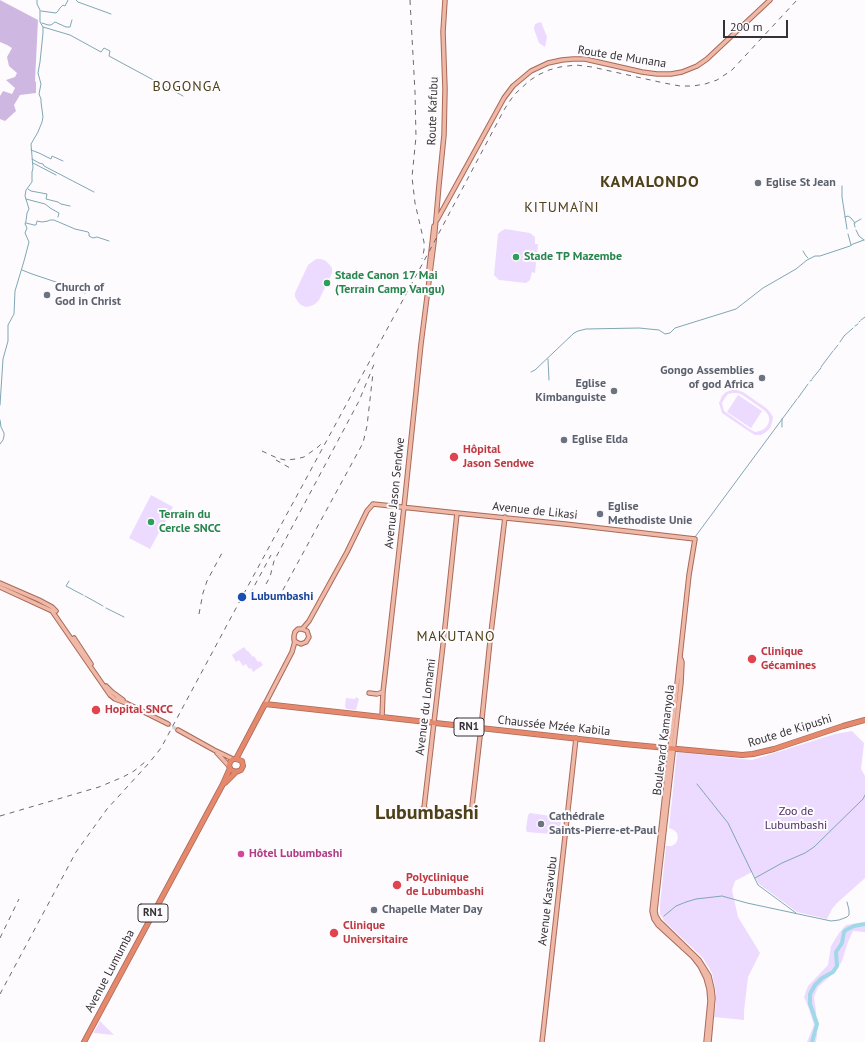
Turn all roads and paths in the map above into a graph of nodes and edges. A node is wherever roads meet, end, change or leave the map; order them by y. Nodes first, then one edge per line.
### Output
1 (444, 0) edge
2 (770, 0) edge
3 (436, 223) junction
4 (404, 507) junction
5 (457, 513) junction
6 (505, 517) junction
7 (694, 539) joint
8 (0, 583) edge
9 (0, 587) edge
10 (309, 621) junction
11 (302, 629) junction
12 (308, 633) junction
13 (295, 641) junction
14 (300, 644) junction
15 (292, 652) junction
16 (383, 692) junction
17 (369, 693) dead end
18 (126, 703) junction
19 (265, 704) junction
20 (382, 717) junction
21 (865, 720) edge
22 (434, 723) junction
23 (168, 724) tunnel mouth
24 (481, 728) junction
25 (178, 730) tunnel mouth
26 (576, 738) junction
27 (243, 746) junction
28 (671, 748) junction
29 (214, 750) junction
30 (234, 759) junction
31 (243, 764) junction
32 (229, 767) junction
33 (236, 772) junction
34 (223, 784) junction
35 (424, 808) dead end
36 (471, 815) dead end
37 (84, 1042) edge
38 (542, 1042) edge
39 (707, 1042) edge

1 - 3 main road, Route Kafubu
2 - 3 main road, Route de Munana
3 - 4 main road, Avenue Jason Sendwe
4 - 5 main road, Avenue de Likasi
4 - 10 main road, Avenue de Likasi
4 - 16 main road, Avenue Jason Sendwe
5 - 6 main road, Avenue de Likasi
5 - 22 main road, Avenue du Lomami
6 - 7 main road, Avenue de Likasi
6 - 24 main road
7 - 28 main road, Boulevard Kamanyola
8 - 18 main road
9 - 18 main road
10 - 11 main road
10 - 12 main road
11 - 12 main road
11 - 13 main road
12 - 14 main road
13 - 14 main road
13 - 15 main road, Avenue Lumumba
14 - 15 main road
15 - 19 main road, Avenue Lumumba
16 - 17 main road
16 - 20 main road, Avenue Jason Sendwe
18 - 23 main road
19 - 20 highway, Chaussée Mzée Kabila / RN1
19 - 27 highway, Avenue Lumumba / RN1
20 - 22 highway, Chaussée Mzée Kabila / RN1
21 - 28 highway, Route de Kipushi / RN1
22 - 24 highway, Chaussée Mzée Kabila / RN1
22 - 35 main road, Avenue du Lomami
24 - 26 highway, Chaussée Mzée Kabila / RN1
24 - 36 main road
25 - 29 main road
26 - 28 highway, Chaussée Mzée Kabila / RN1
26 - 38 main road, Avenue Kasavubu
27 - 30 highway, Avenue Lumumba / RN1
27 - 31 highway, Avenue Lumumba / RN1
28 - 39 main road, Boulevard Kamanyola
29 - 30 main road
29 - 32 main road
30 - 31 highway
30 - 32 highway, Avenue Lumumba / RN1
31 - 33 highway, Avenue Lumumba / RN1
32 - 33 highway
32 - 34 highway, Avenue Lumumba / RN1
33 - 34 highway, Avenue Lumumba / RN1
34 - 37 highway, Avenue Lumumba / RN1

